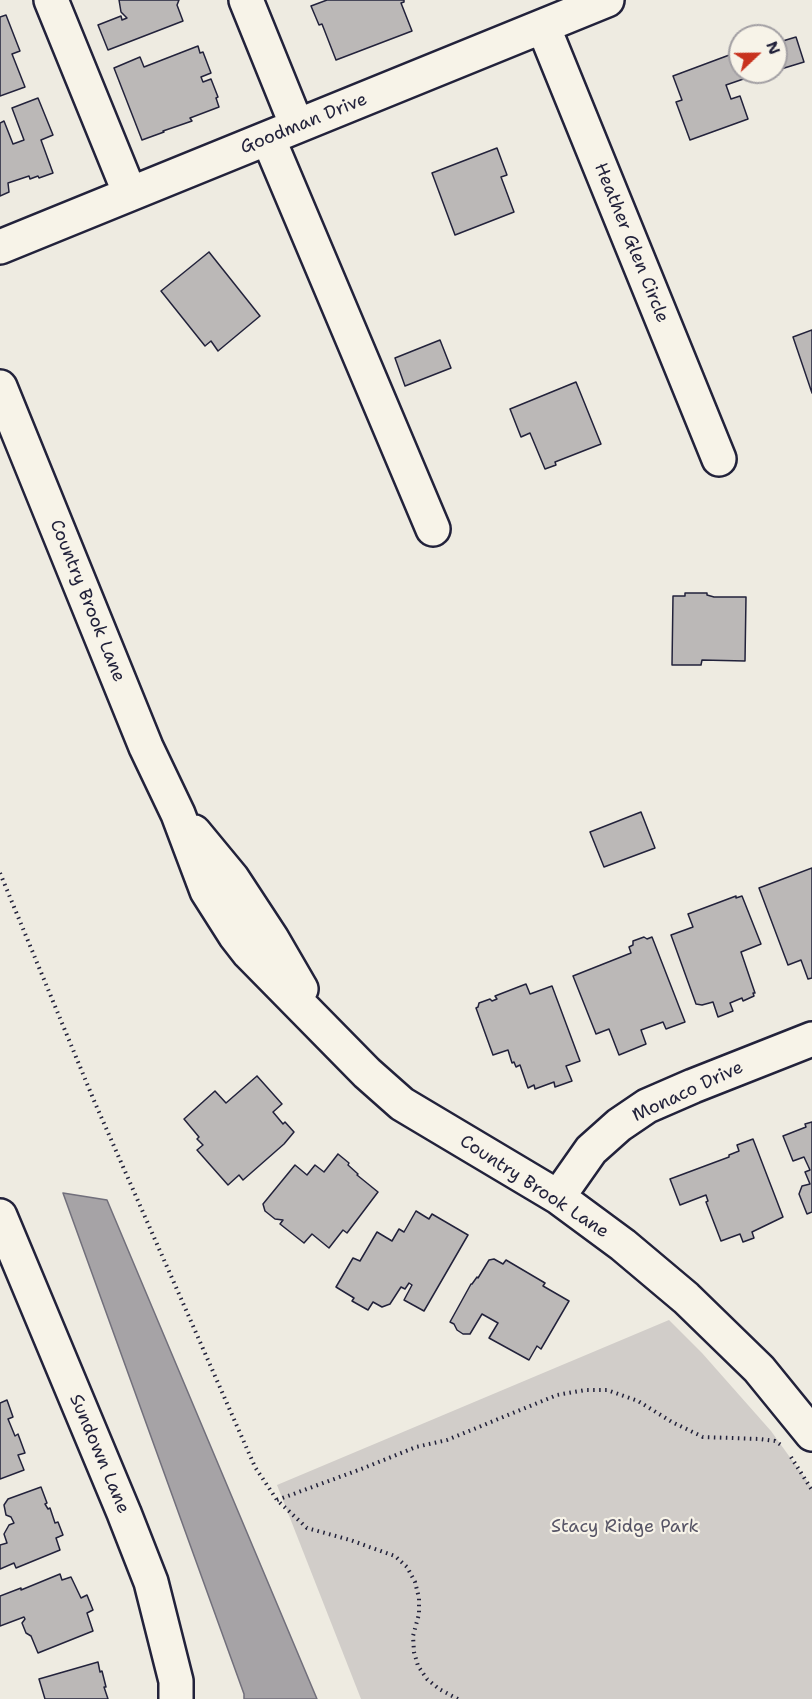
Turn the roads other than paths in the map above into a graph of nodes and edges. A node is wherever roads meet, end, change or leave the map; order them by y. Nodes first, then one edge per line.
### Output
1 (51, 0) edge
2 (246, 0) edge
3 (607, 0) edge
4 (543, 26) junction
5 (282, 132) junction
6 (130, 194) junction
7 (0, 248) edge
8 (0, 387) edge
9 (719, 459) dead end
10 (434, 529) dead end
11 (812, 1039) edge
12 (558, 1197) junction
13 (0, 1216) edge
14 (796, 1446) edge
15 (176, 1699) edge

1 - 6 street
2 - 5 street
3 - 4 street, Goodman Drive
4 - 5 street, Goodman Drive
4 - 9 street, Heather Glen Circle
5 - 6 street, Goodman Drive
5 - 10 street
6 - 7 street, Goodman Drive
8 - 12 street, Country Brook Lane
11 - 12 street, Monaco Drive
12 - 14 street, Country Brook Lane
13 - 15 street, Sundown Lane

